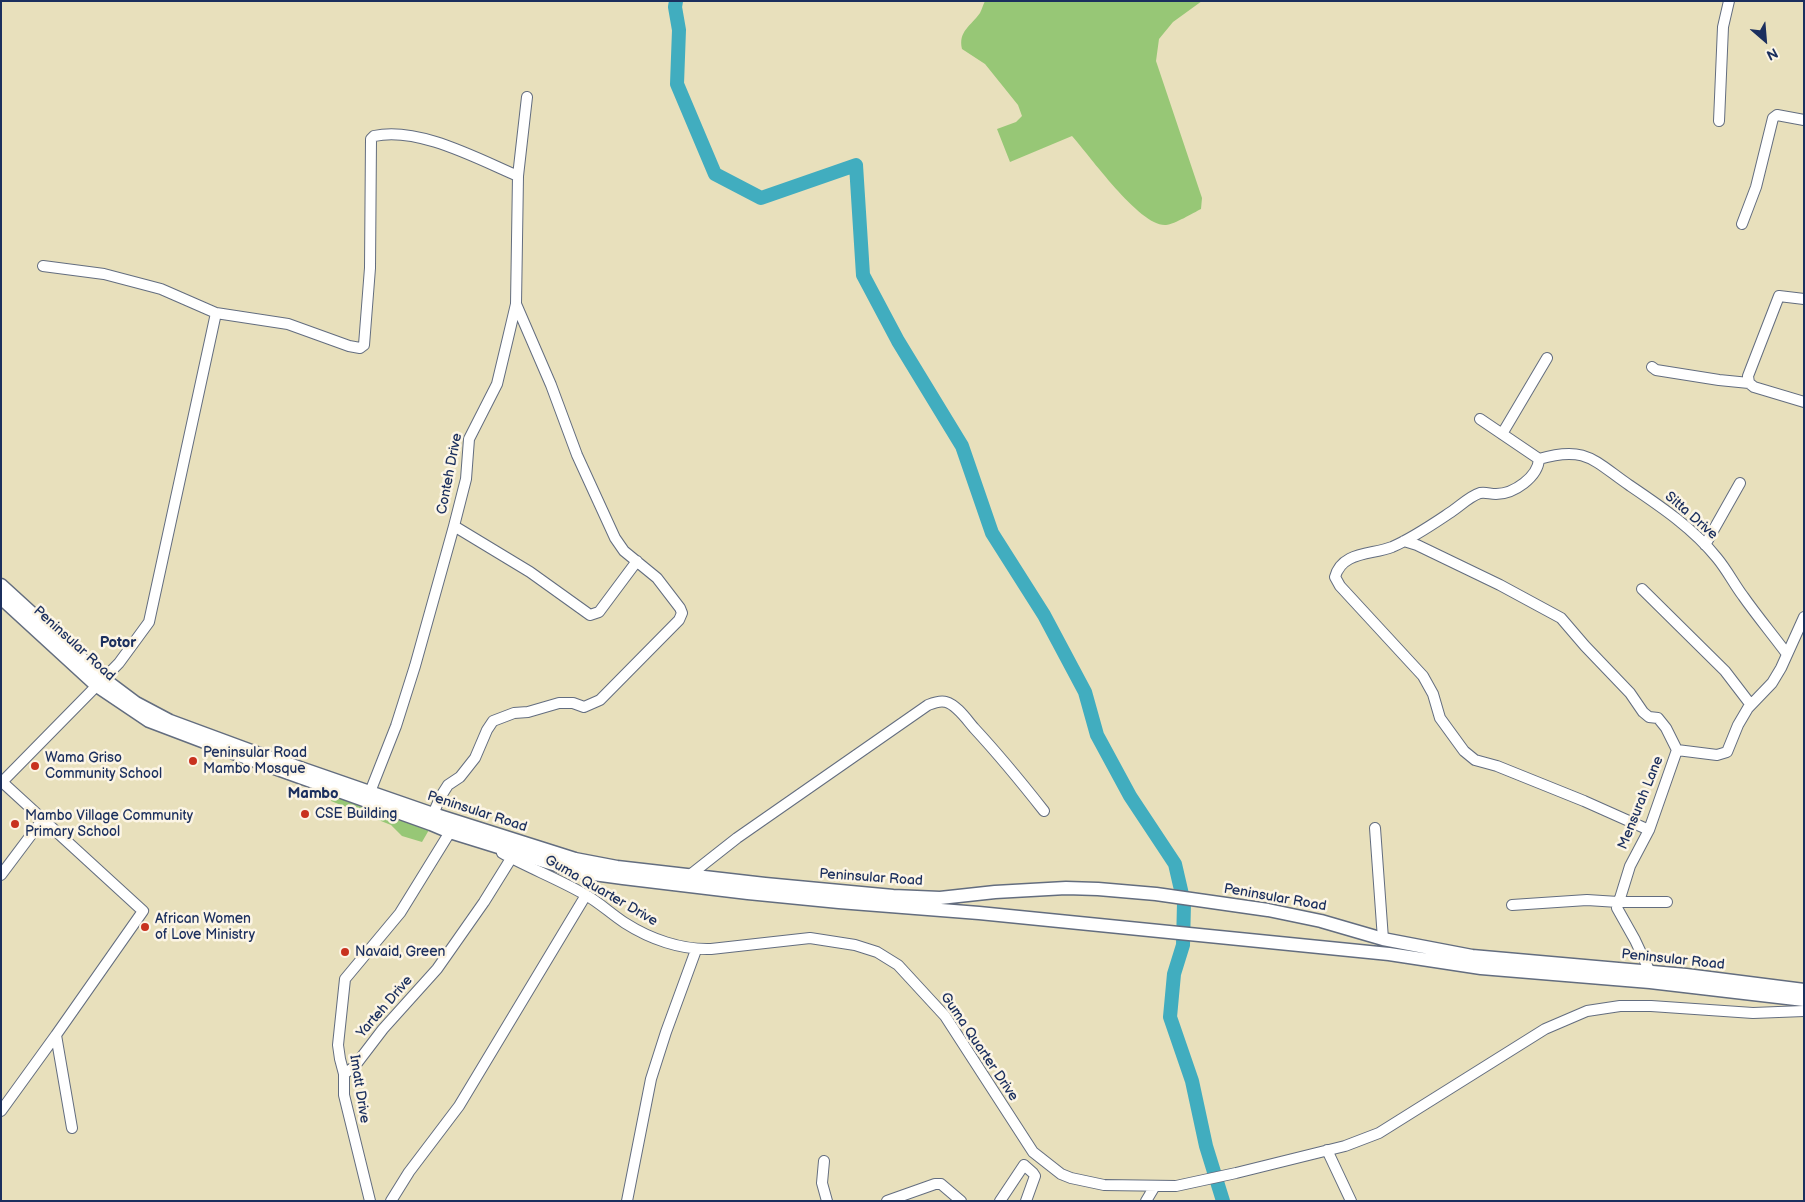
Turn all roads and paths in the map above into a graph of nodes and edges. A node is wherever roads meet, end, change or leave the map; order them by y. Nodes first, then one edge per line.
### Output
1 (1729, 1) edge
2 (526, 97) dead end
3 (1804, 120) edge
4 (1719, 121) dead end
5 (518, 176) junction
6 (1742, 224) dead end
7 (43, 266) dead end
8 (1804, 299) edge
9 (516, 304) junction
10 (216, 313) junction
11 (1547, 358) dead end
12 (1652, 366) dead end
13 (1749, 382) junction
14 (1804, 402) edge
15 (1480, 418) dead end
16 (1502, 434) junction
17 (1539, 459) junction
18 (1740, 483) dead end
19 (454, 526) junction
20 (1404, 540) junction
21 (1705, 545) junction
22 (637, 562) junction
23 (1, 585) edge
24 (1642, 589) dead end
25 (1, 598) edge
26 (1804, 618) edge
27 (1787, 654) junction
28 (100, 683) junction
29 (1751, 705) junction
30 (1677, 750) junction
31 (253, 756) junction
32 (2, 782) edge
33 (370, 792) junction
34 (1044, 811) dead end
35 (434, 814) junction
36 (43, 819) junction
37 (1375, 828) dead end
38 (1649, 830) junction
39 (450, 832) junction
40 (496, 840) junction
41 (512, 857) junction
42 (1, 875) edge
43 (690, 875) junction
44 (586, 895) junction
45 (1618, 902) junction
46 (1667, 902) dead end
47 (1512, 905) dead end
48 (1383, 939) junction
49 (696, 950) junction
50 (1650, 972) junction
51 (1804, 990) edge
52 (1804, 1000) edge
53 (1804, 1011) edge
54 (56, 1035) junction
55 (344, 1074) junction
56 (1, 1111) edge
57 (72, 1128) dead end
58 (1327, 1150) junction
59 (824, 1161) dead end
60 (1155, 1186) junction
61 (370, 1201) edge
62 (391, 1201) edge
63 (627, 1201) edge
64 (827, 1201) edge
65 (887, 1201) edge
66 (961, 1201) edge
67 (1000, 1201) edge
68 (1026, 1201) edge
69 (1146, 1201) edge
70 (1351, 1201) edge

1 - 4 street
2 - 5 street, Conteh Drive
3 - 6 street
5 - 9 street, Conteh Drive
5 - 10 street
7 - 10 street
8 - 13 street
9 - 19 street, Conteh Drive
9 - 22 street
10 - 28 street
11 - 16 street
12 - 13 street
13 - 14 street
15 - 16 street
16 - 17 street
17 - 20 street
17 - 21 street, Sitta Drive
18 - 21 street
19 - 22 street
19 - 33 street, Conteh Drive
20 - 30 street
20 - 38 street
21 - 27 street, Sitta Drive
22 - 35 street
23 - 28 main road, Peninsular Road
24 - 29 street
25 - 28 main road, Peninsular Road
26 - 27 street, Mensurah Lane
27 - 29 street, Mensurah Lane
28 - 31 main road, Peninsular Road
28 - 32 street
29 - 30 street, Mensurah Lane
30 - 38 street, Mensurah Lane
31 - 33 main road, Peninsular Road
31 - 39 main road, Peninsular Road
32 - 36 street
33 - 35 main road, Peninsular Road
34 - 43 street
35 - 40 main road, Peninsular Road
36 - 42 street
36 - 54 street
37 - 48 street
38 - 45 street, Mensurah Lane
39 - 40 main road, Peninsular Road
39 - 55 street, Imatt Drive
40 - 41 street, Guma Quarter Drive
40 - 43 main road, Peninsular Road
40 - 52 main road, Peninsular Road
41 - 44 street, Guma Quarter Drive
41 - 55 street, Yarteh Drive
43 - 48 main road, Peninsular Road
44 - 49 street, Guma Quarter Drive
44 - 62 street
45 - 46 street
45 - 47 street
45 - 50 street
48 - 50 main road, Peninsular Road
49 - 60 street, Guma Quarter Drive
49 - 63 street
50 - 51 main road, Peninsular Road
53 - 58 street
54 - 56 street
54 - 57 street
55 - 61 street, Imatt Drive
58 - 60 street, Guma Quarter Drive
58 - 70 street
59 - 64 street
60 - 69 street
65 - 66 street
67 - 68 street

